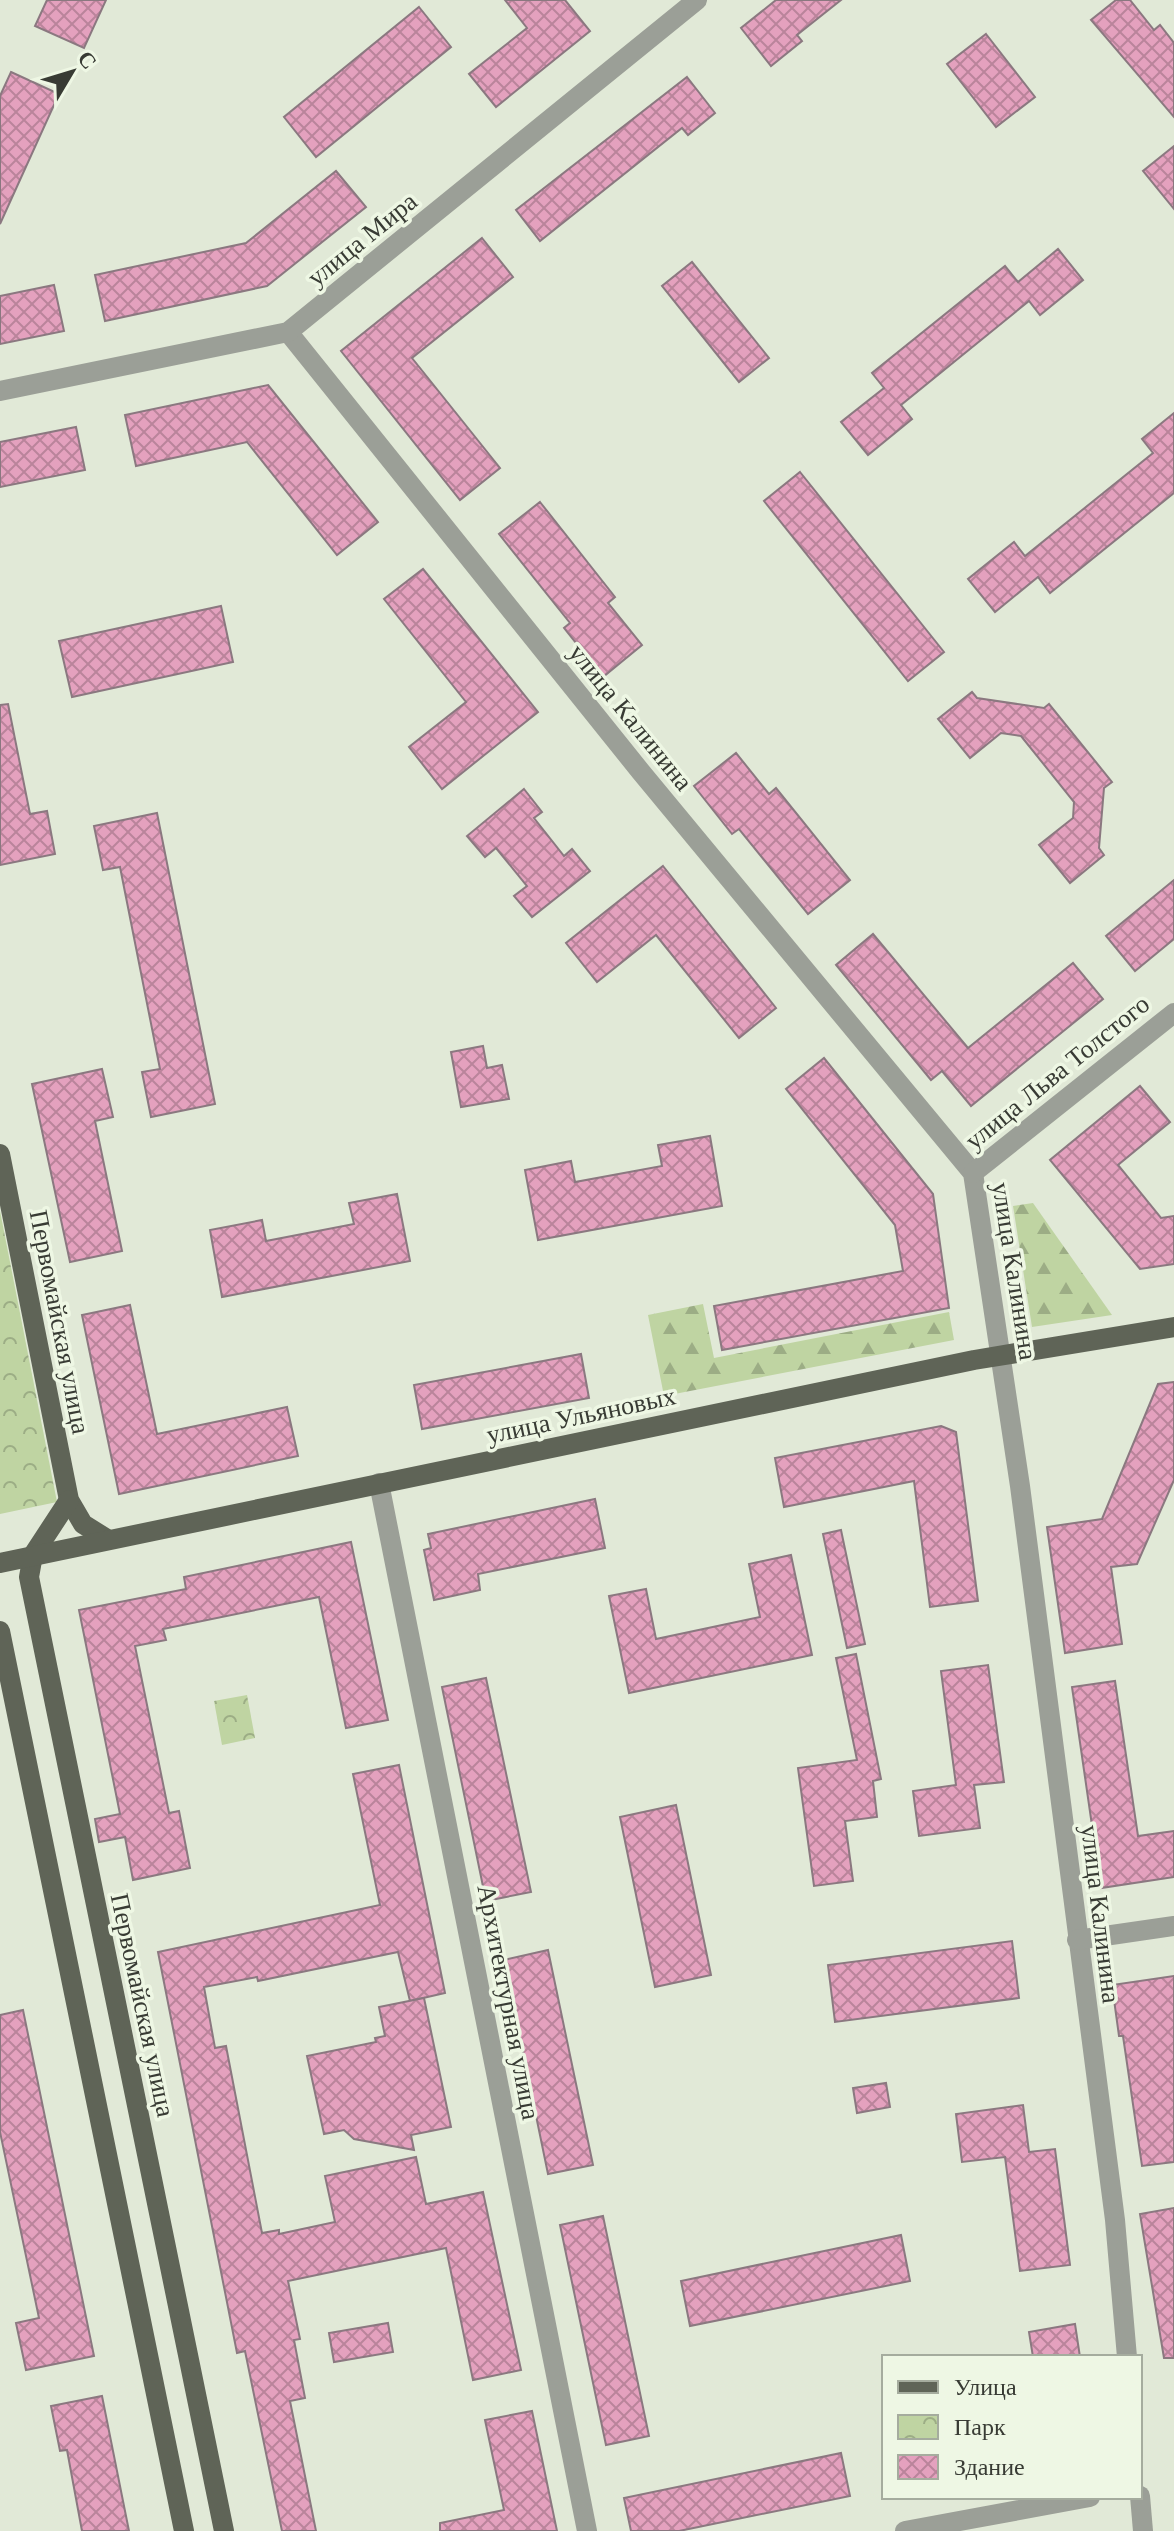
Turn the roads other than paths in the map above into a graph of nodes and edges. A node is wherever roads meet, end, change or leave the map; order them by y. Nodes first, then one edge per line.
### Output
1 (697, 0) edge
2 (288, 332) junction
3 (0, 391) edge
4 (1174, 1013) edge
5 (0, 1154) edge
6 (973, 1173) junction
7 (1174, 1327) edge
8 (1002, 1354) junction
9 (379, 1483) junction
10 (69, 1500) junction
11 (107, 1539) junction
12 (33, 1555) junction
13 (0, 1563) edge
14 (0, 1631) edge
15 (1174, 1926) edge
16 (1077, 1940) junction
17 (1127, 2355) edge
18 (1079, 2499) edge
19 (1140, 2499) edge
20 (184, 2531) edge
21 (224, 2531) edge
22 (587, 2531) edge
23 (905, 2531) edge
24 (1143, 2531) edge

1 - 2 street, улица Мира
2 - 3 street, улица Мира
2 - 6 street, улица Калинина
4 - 6 street, улица Льва Толстого
5 - 10 main road, Первомайская улица
6 - 8 street, улица Калинина
7 - 8 main road, улица Ульяновых
8 - 9 main road, улица Ульяновых
8 - 16 street, улица Калинина
9 - 11 main road, улица Ульяновых
9 - 22 street, Архитектурная улица
10 - 11 main road, Первомайская улица
10 - 12 main road
11 - 12 main road, улица Ульяновых
12 - 13 main road, улица Ульяновых
12 - 21 main road, Первомайская улица
14 - 20 main road
15 - 16 street
16 - 17 street, улица Калинина
18 - 23 street
19 - 24 street

